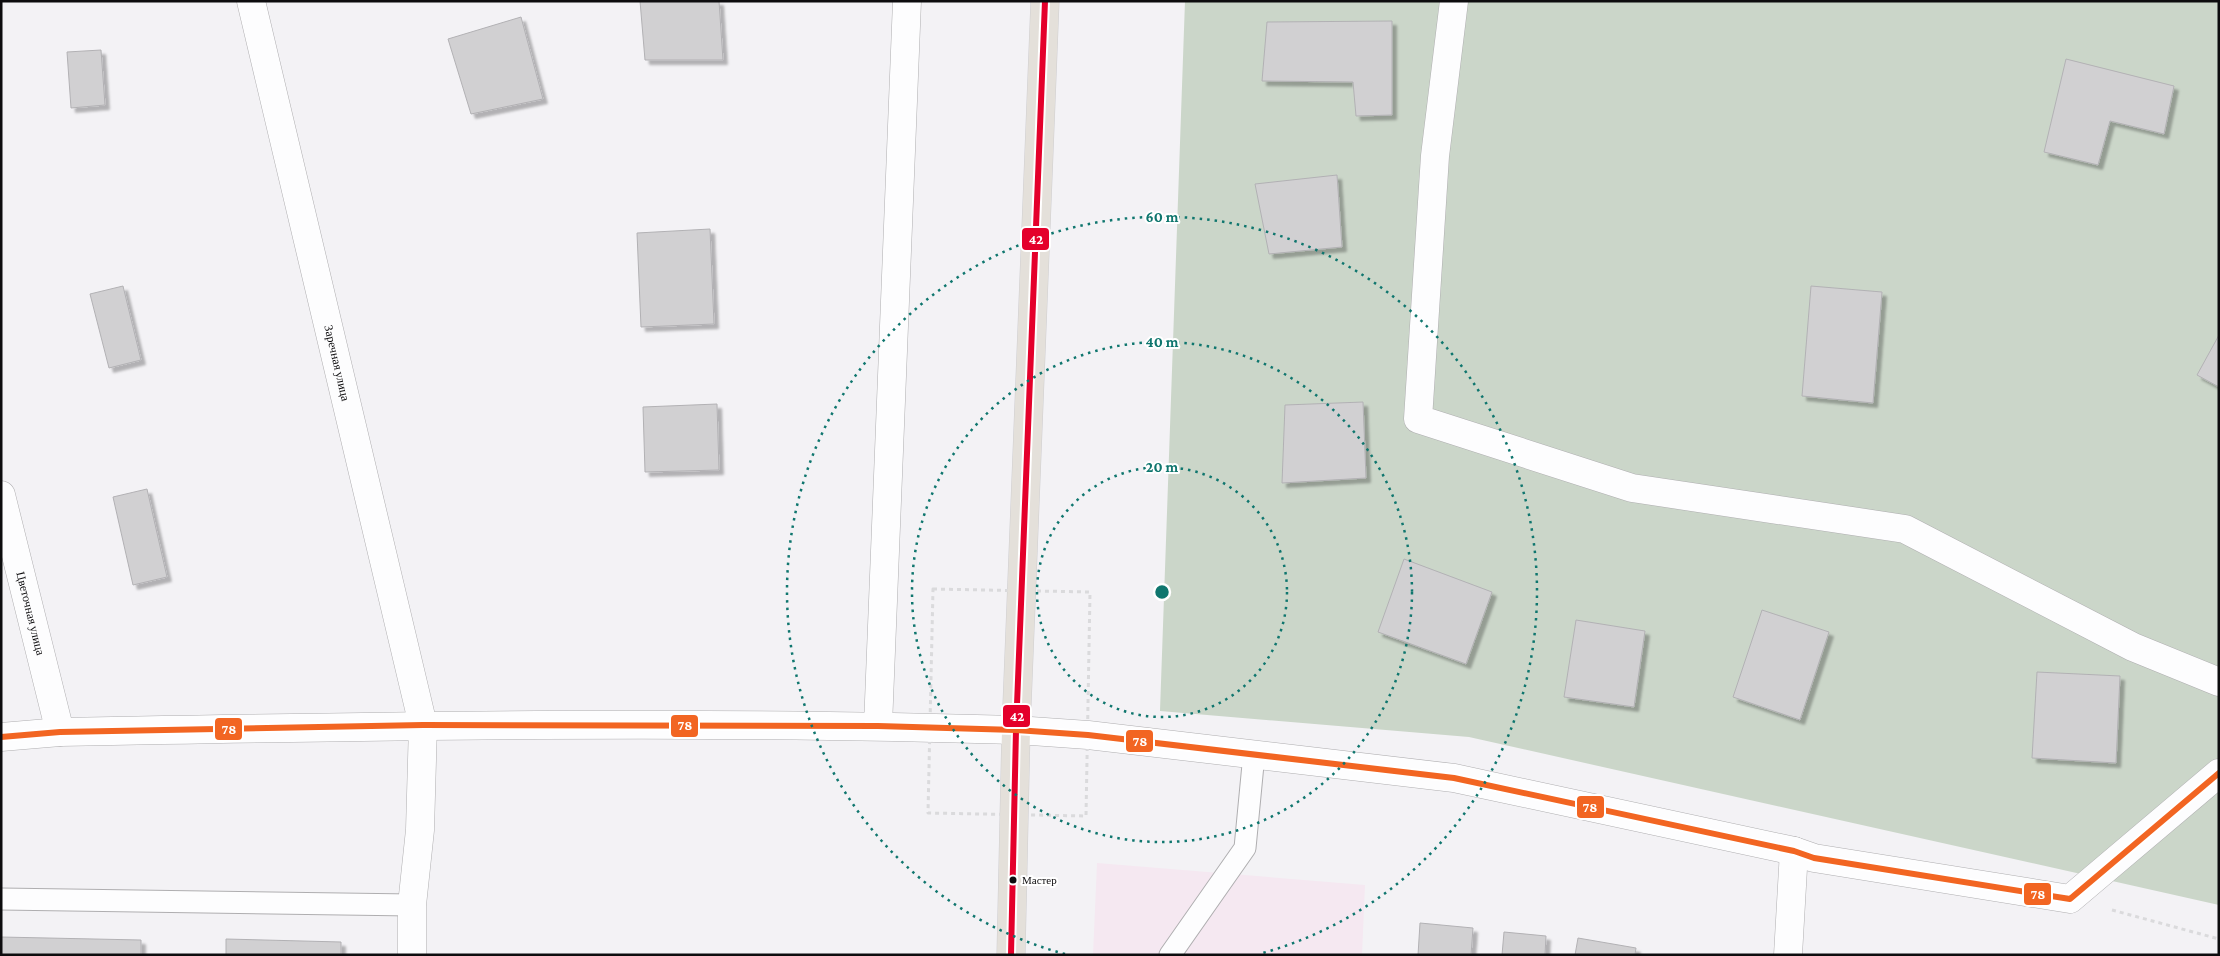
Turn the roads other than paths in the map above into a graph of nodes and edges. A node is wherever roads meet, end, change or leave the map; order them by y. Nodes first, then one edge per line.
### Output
1 (251, 1) edge
2 (907, 1) edge
3 (1045, 1) edge
4 (1454, 1) edge
5 (1, 495) edge
6 (2219, 682) edge
7 (423, 725) junction
8 (878, 726) junction
9 (1016, 730) junction
10 (60, 732) junction
11 (1, 736) edge
12 (1254, 754) junction
13 (2219, 773) edge
14 (1794, 850) junction
15 (1, 898) edge
16 (412, 905) junction
17 (412, 955) edge
18 (1011, 955) edge
19 (1170, 955) edge
20 (1788, 955) edge

1 - 7 street, Заречная улица
2 - 8 street
3 - 9 main road
4 - 6 street
5 - 10 street, Цветочная улица
7 - 8 street
7 - 10 street
7 - 16 street, Заречная улица
8 - 9 street
9 - 12 street
9 - 18 main road
10 - 11 street
12 - 14 street
12 - 19 lane
13 - 14 street
14 - 20 street
15 - 16 lane
16 - 17 street, Заречная улица

